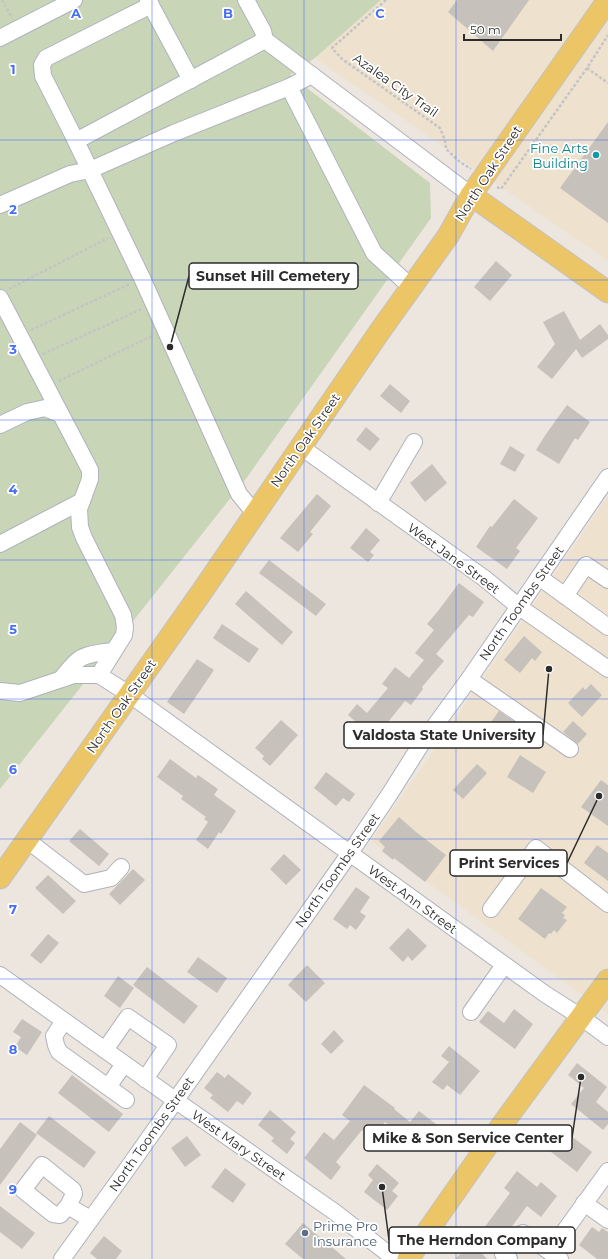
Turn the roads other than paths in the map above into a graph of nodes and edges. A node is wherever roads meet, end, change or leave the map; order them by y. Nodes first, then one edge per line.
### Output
1 (74, 0) edge
2 (246, 0) edge
3 (608, 0) edge
4 (149, 3) edge
5 (0, 38) edge
6 (265, 40) junction
7 (312, 76) junction
8 (190, 80) junction
9 (289, 87) junction
10 (76, 141) junction
11 (90, 170) junction
12 (471, 195) junction
13 (0, 205) edge
14 (411, 287) junction
15 (608, 292) edge
16 (4, 294) edge
17 (60, 414) junction
18 (0, 424) edge
19 (414, 442) dead end
20 (300, 447) junction
21 (608, 477) edge
22 (82, 501) junction
23 (378, 503) junction
24 (256, 511) junction
25 (0, 544) edge
26 (538, 577) junction
27 (608, 580) edge
28 (565, 596) junction
29 (518, 606) junction
30 (608, 627) edge
31 (113, 651) junction
32 (608, 668) edge
33 (99, 675) junction
34 (61, 679) junction
35 (469, 679) junction
36 (0, 692) edge
37 (129, 694) junction
38 (570, 749) dead end
39 (27, 840) junction
40 (350, 853) junction
41 (121, 867) dead end
42 (0, 878) edge
43 (608, 904) edge
44 (491, 909) dead end
45 (504, 965) junction
46 (0, 975) edge
47 (608, 980) edge
48 (471, 1012) dead end
49 (580, 1017) junction
50 (64, 1021) junction
51 (608, 1037) edge
52 (105, 1050) junction
53 (124, 1064) junction
54 (145, 1079) junction
55 (108, 1087) junction
56 (126, 1100) dead end
57 (174, 1100) junction
58 (608, 1171) edge
59 (584, 1203) junction
60 (68, 1206) dead end
61 (90, 1219) junction
62 (608, 1220) edge
63 (561, 1236) dead end
64 (62, 1259) edge
65 (400, 1259) edge
66 (408, 1259) edge
67 (509, 1259) edge
68 (560, 1259) edge

1 - 5 street
2 - 6 street
3 - 12 main road, North Oak Street
4 - 8 street
4 - 10 street
6 - 7 street
6 - 8 street
7 - 9 street
7 - 12 street
8 - 10 street
9 - 11 street
9 - 14 street
10 - 11 street
11 - 13 street
11 - 24 street
12 - 14 main road, North Oak Street
12 - 15 main road
14 - 20 main road, North Oak Street
16 - 17 street
17 - 18 street
17 - 22 street
19 - 23 street
20 - 23 street, West Jane Street
20 - 24 main road, North Oak Street
21 - 26 street, North Toombs Street
22 - 25 street
22 - 31 street
23 - 29 street, West Jane Street
24 - 37 main road, North Oak Street
26 - 28 street
26 - 29 street, North Toombs Street
27 - 28 street
28 - 30 street
29 - 32 street, West Jane Street
29 - 35 street, North Toombs Street
31 - 33 street
31 - 34 street
33 - 34 street
33 - 37 street, West Ann Street
34 - 36 street
35 - 38 street
35 - 40 street, North Toombs Street
37 - 39 main road, North Oak Street
37 - 40 street, West Ann Street
39 - 41 street
39 - 42 main road, North Oak Street
40 - 45 street, West Ann Street
40 - 57 street, North Toombs Street
43 - 44 street
45 - 48 street
45 - 49 street, West Ann Street
46 - 50 street, West Mary Street
47 - 49 main road
49 - 51 street, West Ann Street
49 - 66 main road
50 - 52 street, West Mary Street
50 - 55 street
52 - 53 street, West Mary Street
52 - 54 street
53 - 54 street, West Mary Street
53 - 55 street
54 - 57 street, West Mary Street
55 - 56 street
57 - 61 street, North Toombs Street
57 - 65 street, West Mary Street
58 - 59 street
59 - 62 street
59 - 63 street
60 - 61 street
61 - 64 street, North Toombs Street
67 - 68 street

